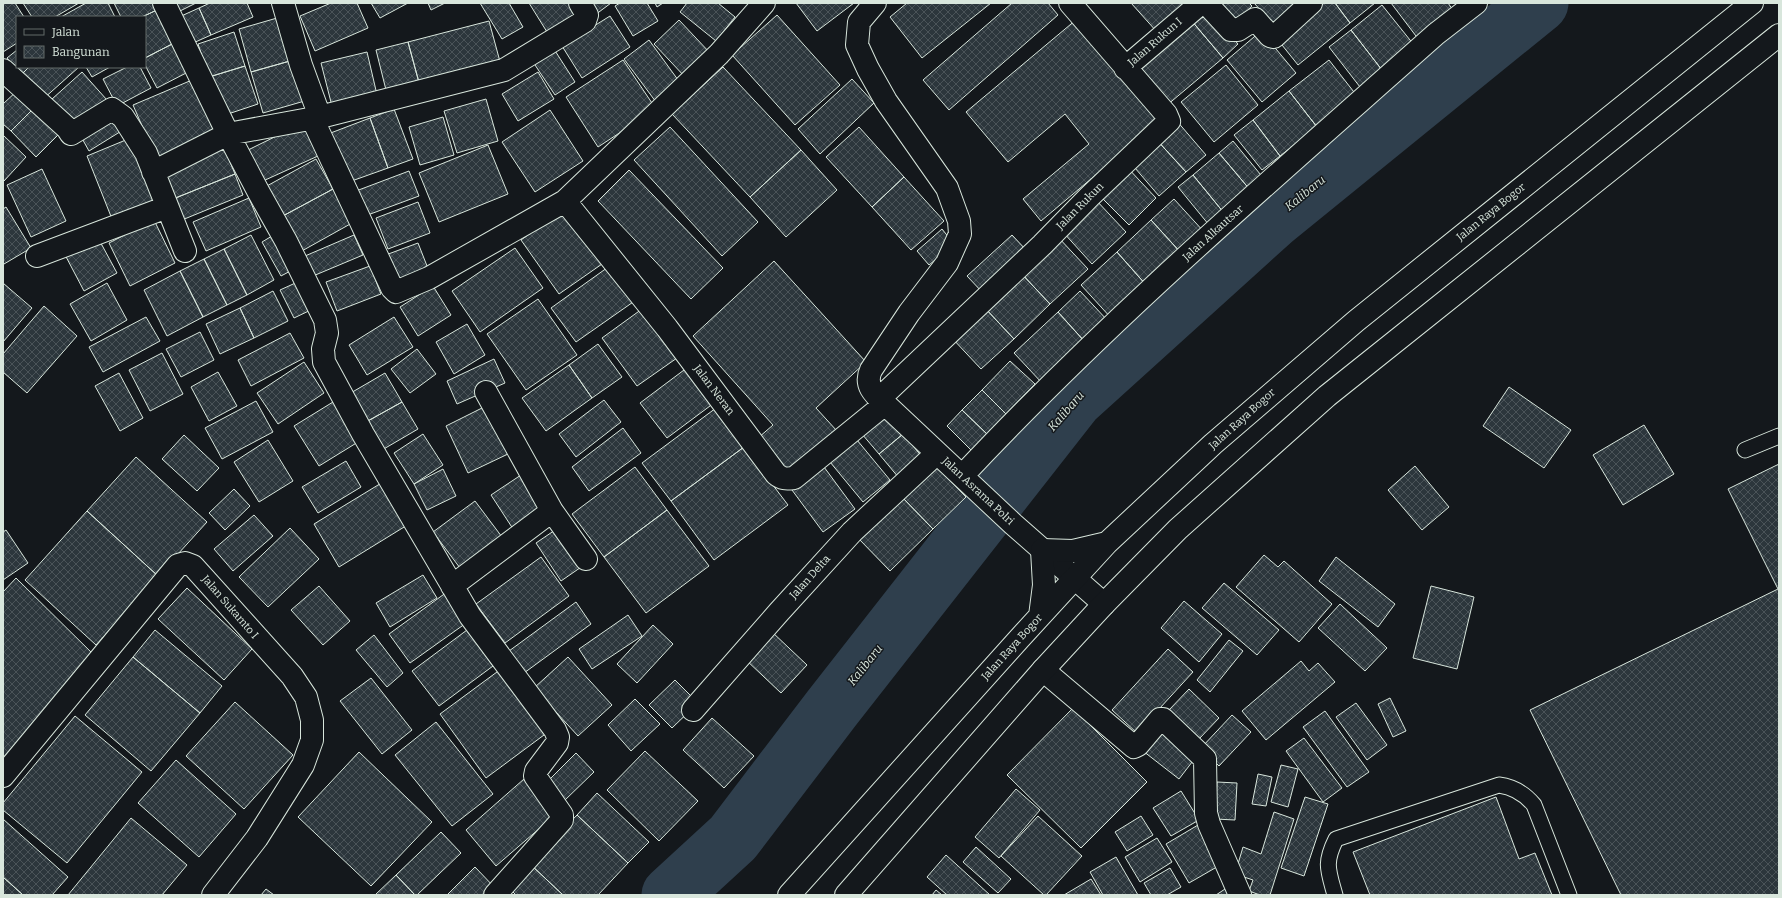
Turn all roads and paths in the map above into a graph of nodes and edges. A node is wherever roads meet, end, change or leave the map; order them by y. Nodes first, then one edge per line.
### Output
1 (164, 3) edge
2 (283, 3) edge
3 (580, 3) edge
4 (764, 3) edge
5 (875, 3) edge
6 (1070, 3) edge
7 (1311, 3) edge
8 (1476, 3) edge
9 (1752, 3) edge
10 (1779, 35) edge
11 (1125, 68) junction
12 (3, 70) edge
13 (316, 118) junction
14 (228, 134) junction
15 (153, 172) junction
16 (565, 201) junction
17 (167, 207) junction
18 (186, 251) dead end
19 (37, 256) dead end
20 (486, 392) dead end
21 (882, 402) junction
22 (1779, 436) edge
23 (1745, 450) dead end
24 (937, 453) junction
25 (962, 476) junction
26 (552, 511) junction
27 (1107, 544) junction
28 (1042, 550) junction
29 (586, 559) dead end
30 (1075, 578) junction
31 (452, 586) junction
32 (1104, 604) junction
33 (1040, 616) junction
34 (1043, 670) junction
35 (693, 710) dead end
36 (3, 776) edge
37 (213, 895) edge
38 (495, 895) edge
39 (789, 895) edge
40 (846, 895) edge
41 (1240, 895) edge
42 (1335, 895) edge
43 (1569, 895) edge

1 - 14 main road
2 - 13 main road
3 - 13 main road
4 - 16 main road
5 - 21 main road, Jalan Asrama Polri
6 - 11 main road, Jalan Rukun
7 - 11 main road, Jalan Rukun I
8 - 25 main road, Jalan Alkautsar
9 - 27 main road, Jalan Raya Bogor
10 - 32 main road
11 - 21 main road, Jalan Rukun
12 - 15 main road
13 - 14 main road
13 - 16 main road
14 - 15 main road
14 - 31 main road
15 - 17 main road
16 - 21 main road, Jalan Neran
17 - 18 main road
17 - 19 main road
20 - 26 main road
21 - 24 main road, Jalan Asrama Polri
22 - 23 lane
24 - 25 main road, Jalan Asrama Polri
24 - 35 main road, Jalan Delta
25 - 28 main road, Jalan Asrama Polri
26 - 29 main road
26 - 31 main road
27 - 28 main road
27 - 30 main road, Jalan Raya Bogor
28 - 30 main road, Jalan Asrama Polri
28 - 33 main road
30 - 32 main road, Jalan Asrama Polri
30 - 33 main road, Jalan Raya Bogor
31 - 38 main road
32 - 34 main road
33 - 39 main road, Jalan Raya Bogor
34 - 40 main road
34 - 41 main road
36 - 37 main road, Jalan Sukamto I
42 - 43 lane

